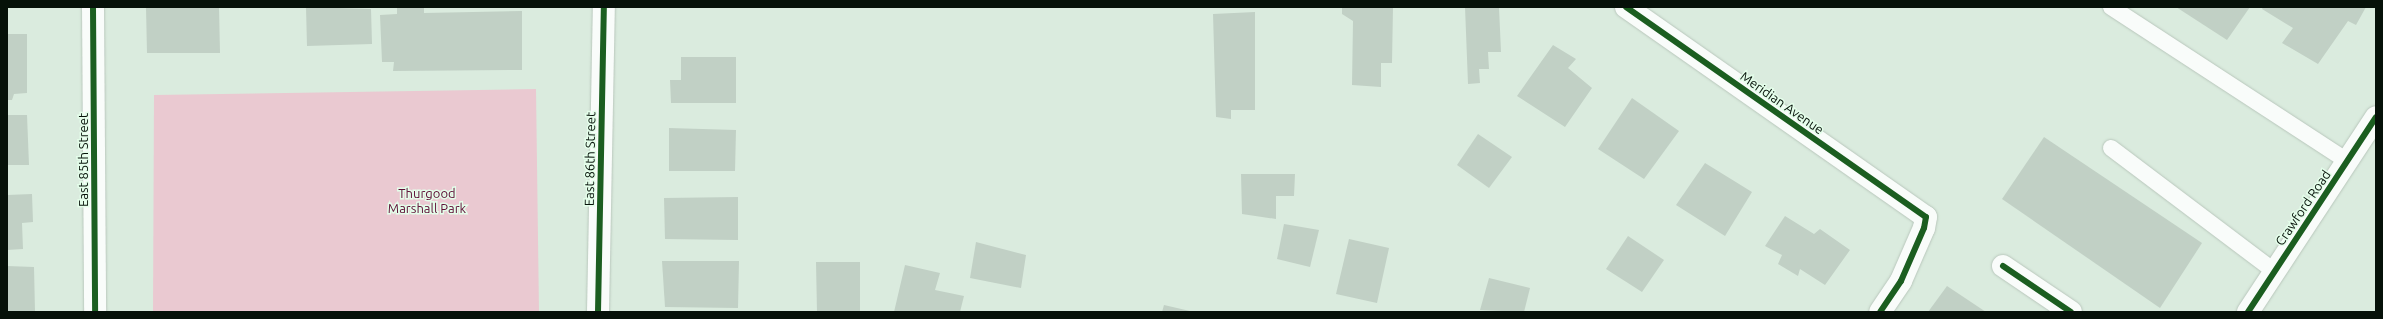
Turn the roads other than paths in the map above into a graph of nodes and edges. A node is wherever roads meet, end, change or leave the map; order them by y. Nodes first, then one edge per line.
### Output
1 (93, 7) edge
2 (604, 7) edge
3 (1626, 7) edge
4 (2111, 7) edge
5 (2376, 117) edge
6 (2111, 148) dead end
7 (2347, 161) junction
8 (2003, 266) dead end
9 (2274, 271) junction
10 (95, 312) edge
11 (598, 312) edge
12 (1880, 312) edge
13 (2071, 312) edge
14 (2248, 312) edge

1 - 10 street, East 85th Street
2 - 11 street, East 86th Street
3 - 12 street, Meridian Avenue
4 - 7 lane
5 - 7 street, Crawford Road
6 - 9 lane
7 - 9 street, Crawford Road
8 - 13 street
9 - 14 street, Crawford Road

